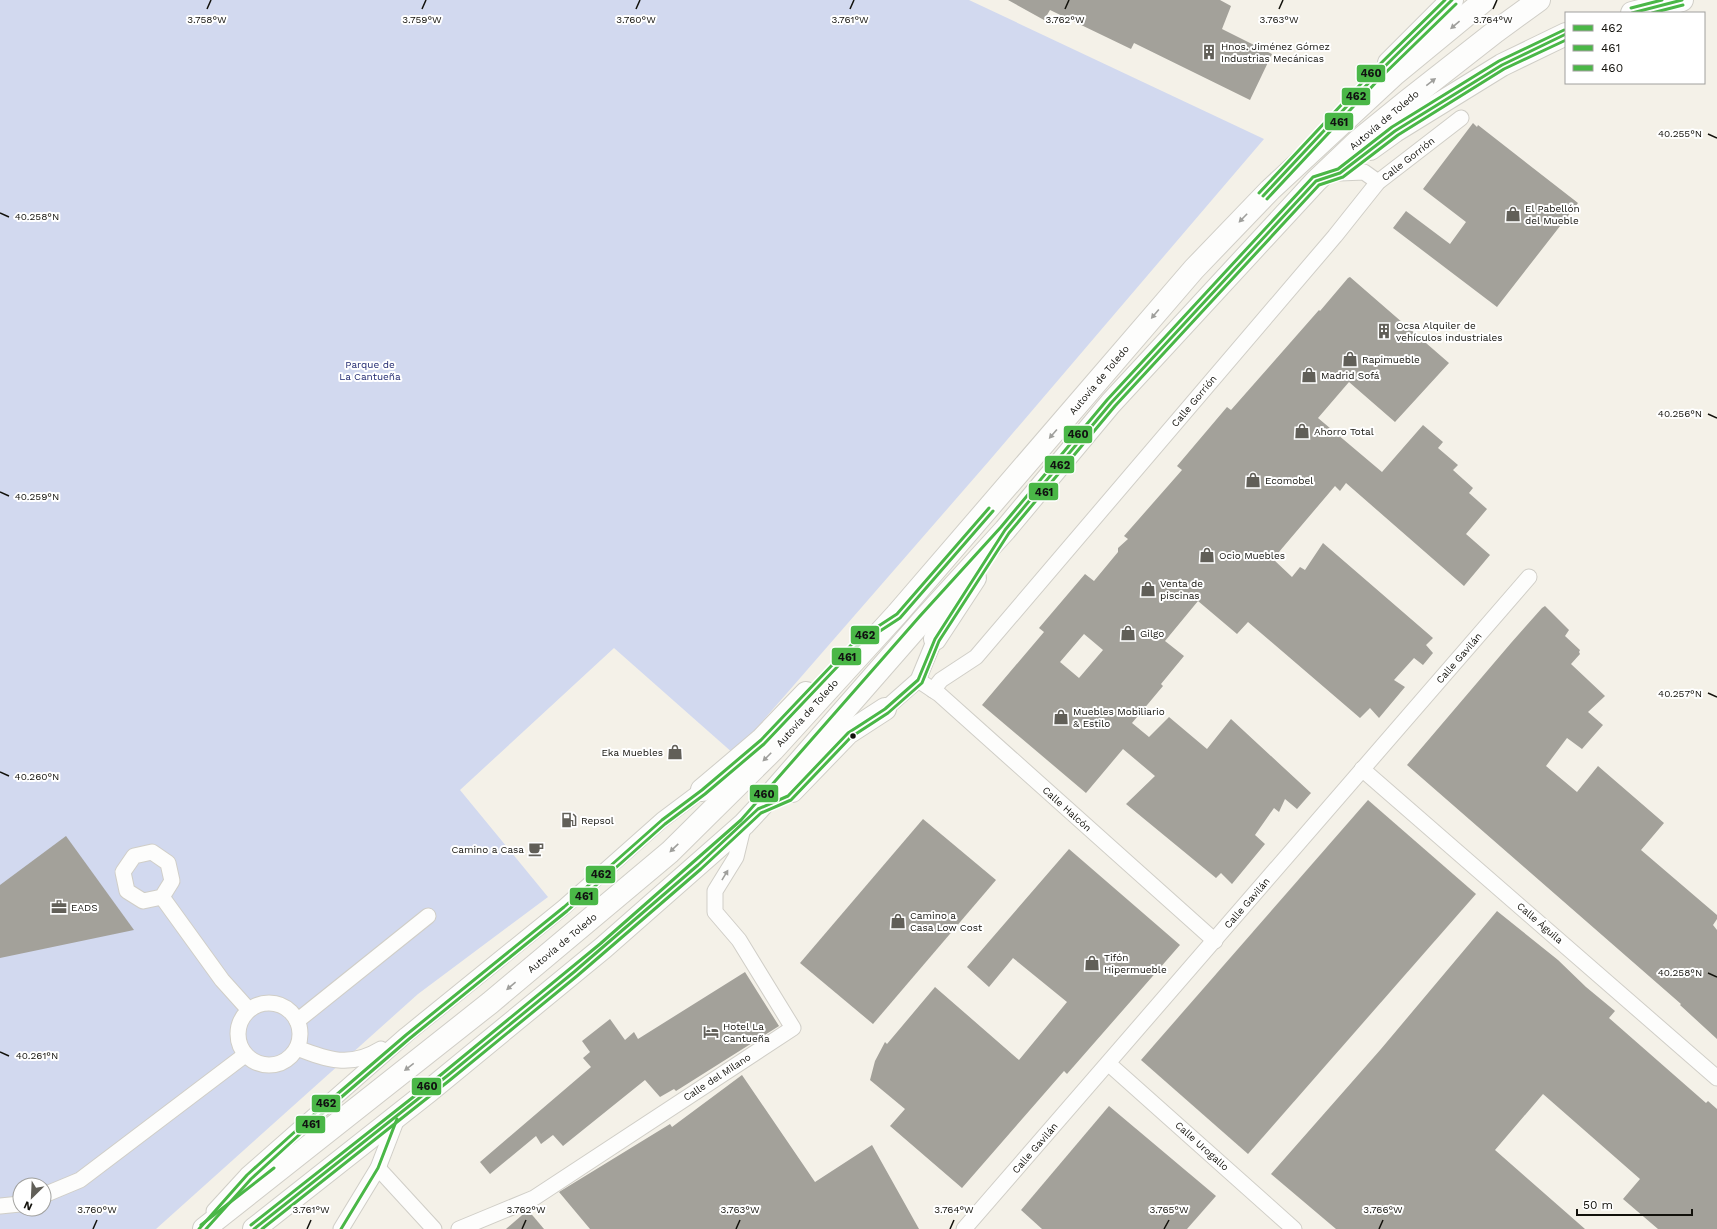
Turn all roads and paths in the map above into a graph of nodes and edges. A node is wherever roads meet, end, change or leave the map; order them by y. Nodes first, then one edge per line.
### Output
1 (1452, 0) edge
2 (1485, 0) edge
3 (1539, 0) edge
4 (1682, 0) edge
5 (1636, 12) edge
6 (1565, 34) edge
7 (1461, 118) dead end
8 (1340, 173) junction
9 (1316, 181) junction
10 (1378, 182) junction
11 (1270, 190) junction
12 (1005, 530) junction
13 (1530, 577) dead end
14 (897, 614) junction
15 (935, 639) joint
16 (918, 680) junction
17 (933, 690) junction
18 (885, 710) joint
19 (1362, 769) junction
20 (702, 790) joint
21 (751, 816) junction
22 (162, 897) dead end
23 (428, 916) dead end
24 (1215, 941) junction
25 (249, 1010) junction
26 (297, 1021) junction
27 (406, 1035) junction
28 (297, 1048) junction
29 (245, 1055) junction
30 (1109, 1064) junction
31 (1717, 1078) edge
32 (398, 1116) junction
33 (378, 1168) junction
34 (52, 1192) edge
35 (12, 1205) edge
36 (0, 1206) edge
37 (199, 1229) edge
38 (204, 1229) edge
39 (254, 1229) edge
40 (341, 1229) edge
41 (434, 1229) edge
42 (459, 1229) edge
43 (964, 1229) edge
44 (1294, 1229) edge

1 - 11 highway
2 -> 11 highway, Autovía de Toledo
9 -> 3 highway, Autovía de Toledo
4 - 5 highway
6 - 8 highway
7 - 10 street, Calle Gorrión
8 - 9 highway
8 - 10 street
9 - 12 highway, Autovía de Toledo
10 - 17 street, Calle Gorrión
11 -> 14 highway, Autovía de Toledo
12 - 15 highway
12 - 21 highway, Autovía de Toledo
13 - 19 street, Calle Gavilán
14 - 20 highway
14 -> 38 highway, Autovía de Toledo
15 - 16 street
16 - 17 street, Calle Halcón
16 - 18 street
17 - 24 street, Calle Halcón
18 - 21 highway
19 - 24 street, Calle Gavilán
19 - 31 street, Calle Águila
20 - 27 street
21 - 32 highway, Autovía de Toledo
42 -> 21 street, Calle del Milano
22 - 25 street
23 - 26 street
24 - 30 street, Calle Gavilán
25 - 26 street
25 - 29 street
26 - 28 street
27 - 28 street
27 - 37 street
28 - 29 street
29 - 34 street
30 - 43 street, Calle Gavilán
30 - 44 street, Calle Urogallo
32 - 33 street
32 - 39 highway, Autovía de Toledo
33 - 40 street
33 - 41 street
35 - 36 street

